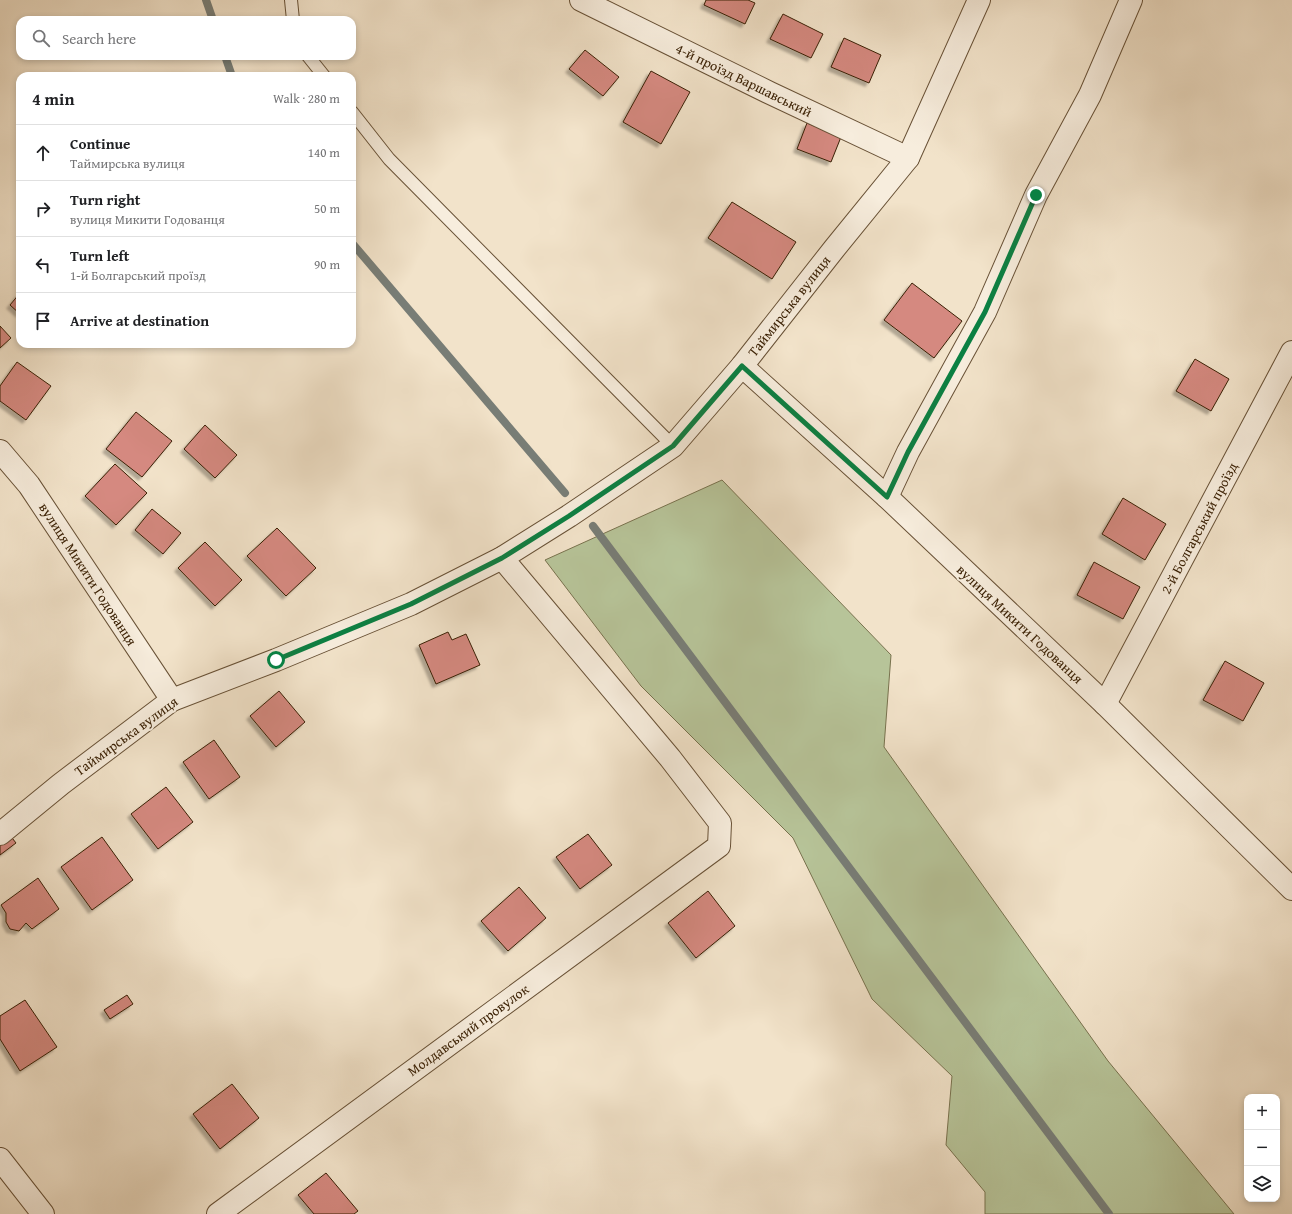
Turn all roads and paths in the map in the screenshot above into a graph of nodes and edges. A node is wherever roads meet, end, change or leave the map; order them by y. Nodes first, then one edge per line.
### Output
1 (291, 0) edge
2 (581, 0) edge
3 (979, 0) edge
4 (1131, 0) edge
5 (293, 16) edge
6 (311, 60) edge
7 (321, 72) edge
8 (356, 117) edge
9 (908, 158) junction
10 (1292, 352) edge
11 (742, 366) junction
12 (673, 446) junction
13 (0, 451) edge
14 (887, 497) junction
15 (502, 558) junction
16 (172, 700) junction
17 (1105, 704) junction
18 (0, 834) edge
19 (1292, 889) edge
20 (0, 1159) edge
21 (43, 1214) edge
22 (218, 1214) edge

1 - 5 lane
2 - 9 street, 4-й проїзд Варшавський
3 - 9 street, Таймирська вулиця
4 - 14 street
6 - 7 lane
8 - 12 lane
9 - 11 street, Таймирська вулиця
10 - 17 street, 2-й Болгарський проїзд
11 - 12 street, Таймирська вулиця
11 - 14 street, вулиця Микити Годованця
12 - 15 street, Таймирська вулиця
13 - 16 street, вулиця Микити Годованця
14 - 17 street, вулиця Микити Годованця
15 - 16 street, Таймирська вулиця
15 - 22 street, Молдавський провулок
16 - 18 street, Таймирська вулиця
17 - 19 street, вулиця Микити Годованця
20 - 21 street

